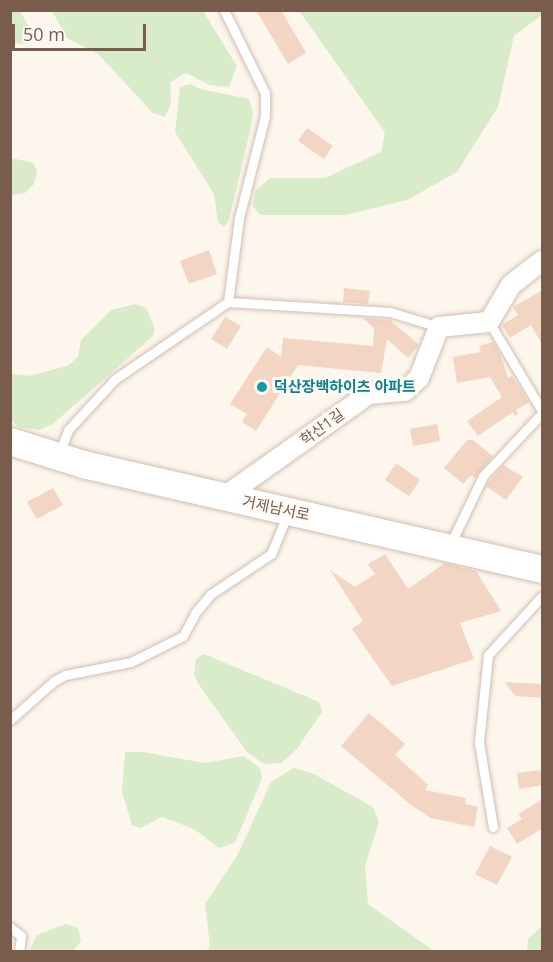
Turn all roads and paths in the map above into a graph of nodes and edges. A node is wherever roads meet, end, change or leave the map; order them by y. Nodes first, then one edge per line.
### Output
1 (224, 10) edge
2 (543, 261) edge
3 (228, 302) junction
4 (489, 322) junction
5 (440, 327) junction
6 (543, 412) edge
7 (10, 441) edge
8 (59, 457) junction
9 (224, 497) junction
10 (288, 511) junction
11 (450, 546) junction
12 (543, 569) edge
13 (543, 596) edge
14 (10, 720) edge
15 (493, 827) dead end
16 (10, 927) edge
17 (19, 951) edge

1 - 3 lane
2 - 4 street
3 - 5 lane
3 - 8 lane
4 - 5 street
4 - 6 lane
5 - 9 street, 학산1길
6 - 11 lane
7 - 8 main road, 거제남서로
8 - 9 main road, 거제남서로
9 - 10 main road, 거제남서로
10 - 11 main road, 거제남서로
10 - 14 lane
11 - 12 main road, 거제남서로
13 - 15 lane
16 - 17 lane

